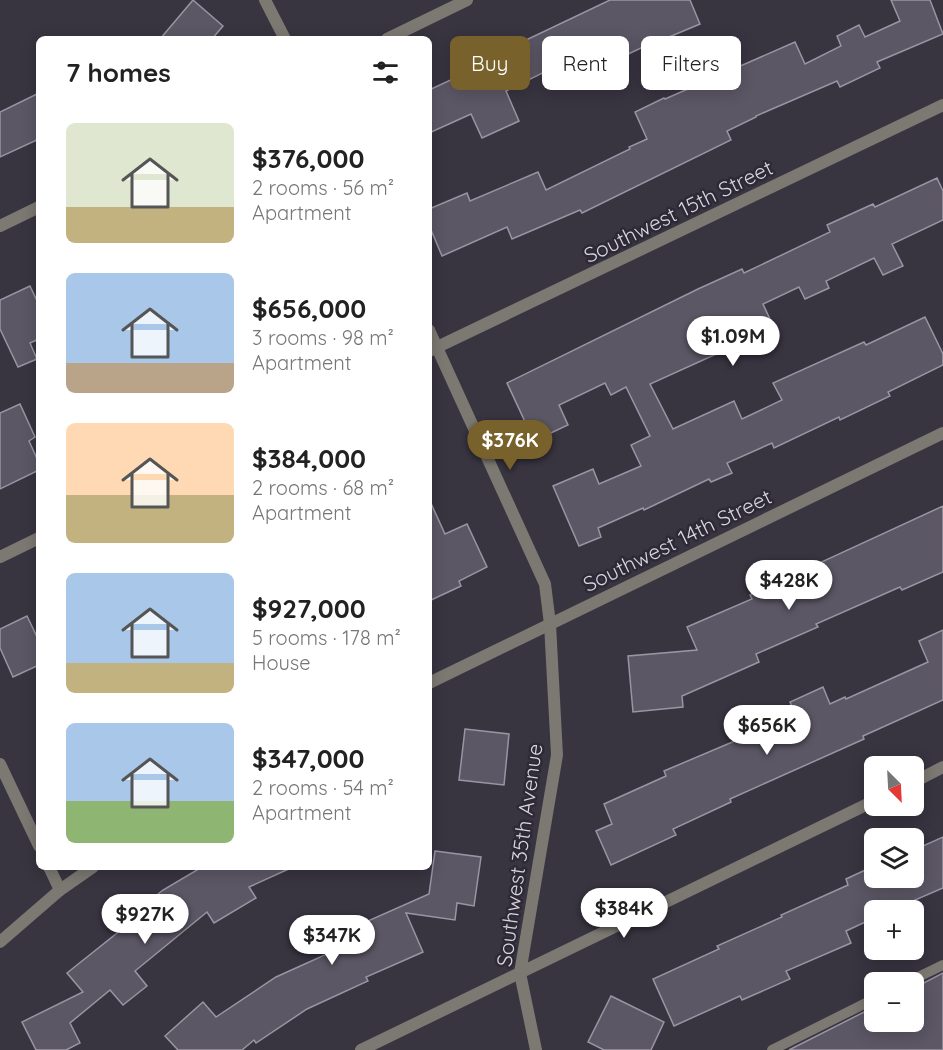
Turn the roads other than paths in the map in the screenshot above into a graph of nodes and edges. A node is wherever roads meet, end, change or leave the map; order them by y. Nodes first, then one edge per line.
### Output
1 (265, 0) edge
2 (467, 0) edge
3 (283, 36) edge
4 (393, 36) edge
5 (943, 105) edge
6 (36, 208) edge
7 (0, 226) edge
8 (433, 349) edge
9 (943, 433) edge
10 (36, 539) edge
11 (0, 557) edge
12 (550, 624) junction
13 (432, 682) edge
14 (0, 764) edge
15 (943, 767) edge
16 (924, 777) edge
17 (864, 806) edge
18 (36, 840) edge
19 (50, 870) edge
20 (89, 870) edge
21 (60, 890) junction
22 (0, 942) edge
23 (943, 965) edge
24 (520, 973) junction
25 (924, 974) edge
26 (864, 1004) edge
27 (361, 1050) edge
28 (536, 1050) edge
29 (772, 1050) edge

1 - 3 street
2 - 4 street
5 - 8 street, Southwest 15th Street
6 - 7 street
8 - 12 street, Southwest 35th Avenue
9 - 12 street, Southwest 14th Street
10 - 11 street
12 - 13 street, Southwest 14th Street
12 - 24 street, Southwest 35th Avenue
14 - 18 street
15 - 16 street
17 - 24 street
19 - 21 street
20 - 21 street
21 - 22 street
23 - 25 lane
24 - 27 street
24 - 28 street, Southwest 35th Avenue
26 - 29 lane

